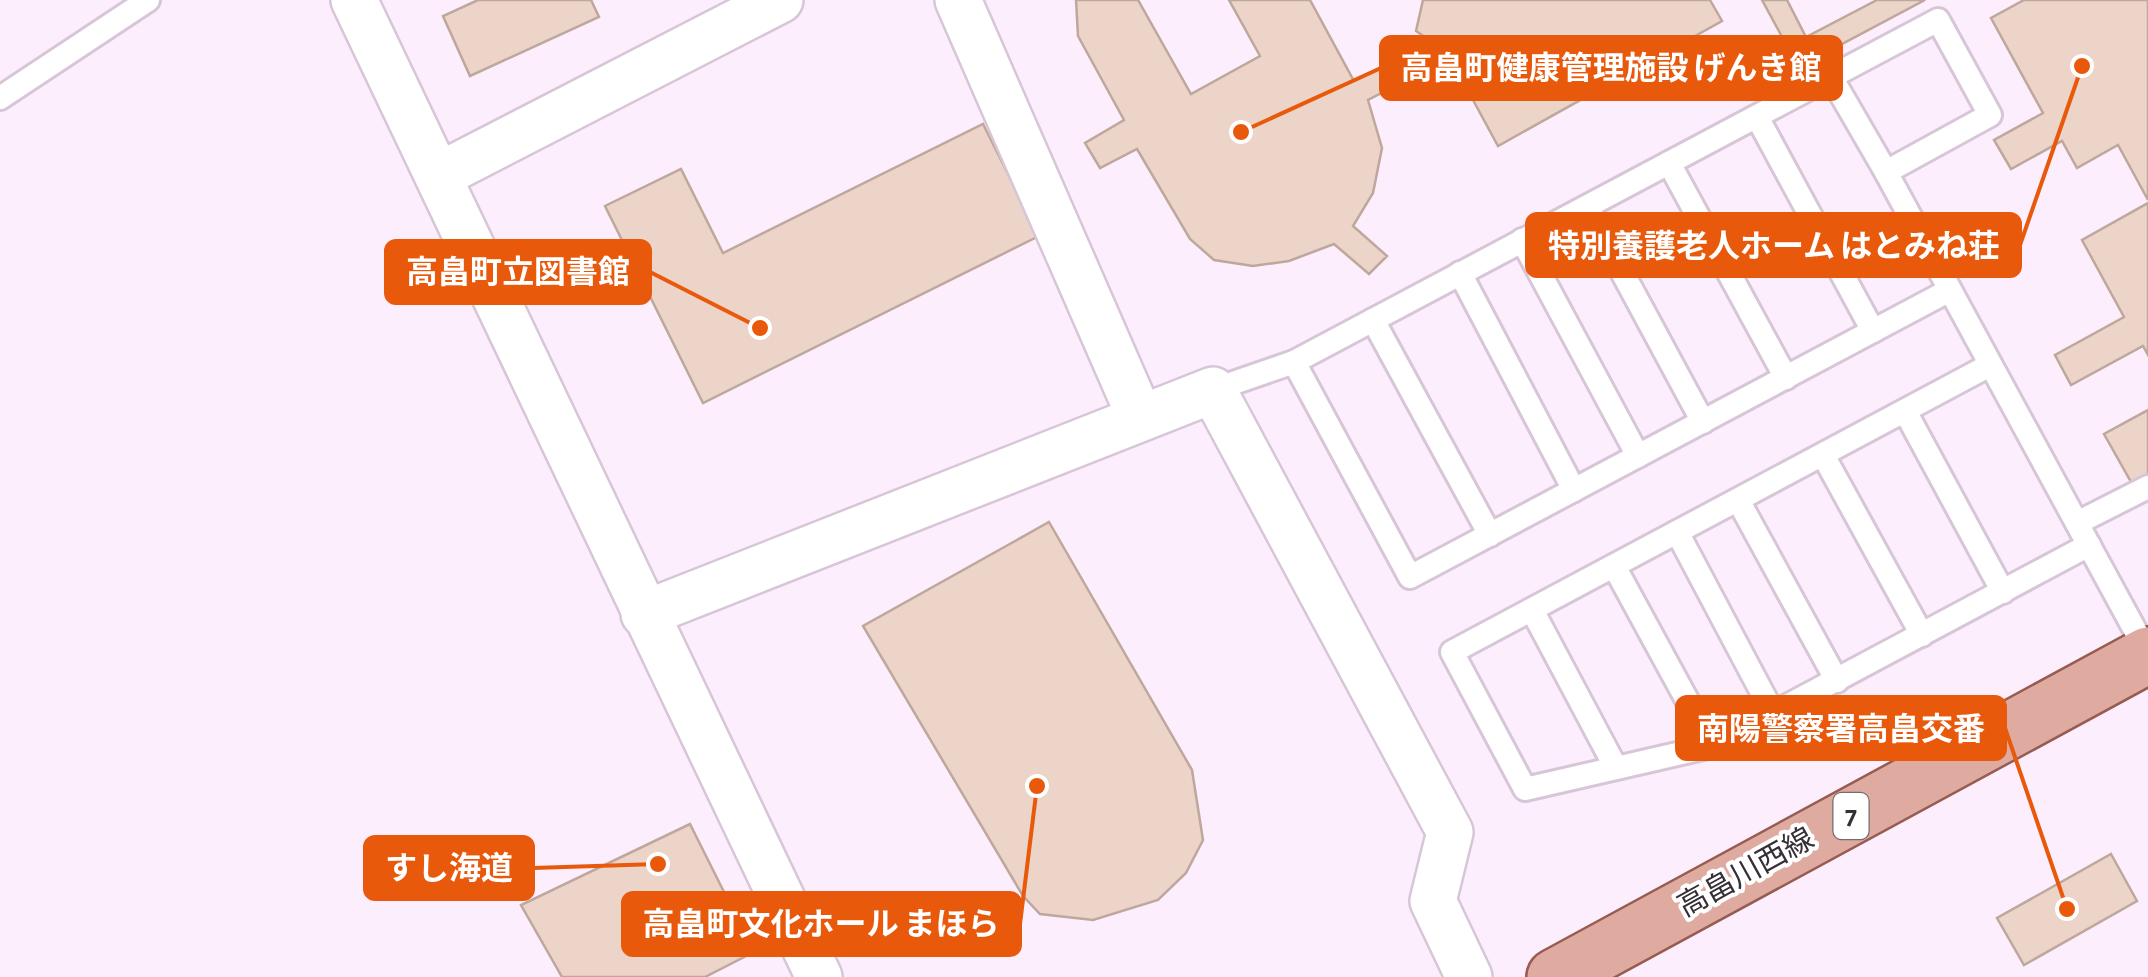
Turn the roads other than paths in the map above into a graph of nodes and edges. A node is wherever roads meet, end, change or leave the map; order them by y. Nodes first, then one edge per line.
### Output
1 (148, 0) edge
2 (354, 0) edge
3 (780, 0) edge
4 (958, 0) edge
5 (1831, 77) junction
6 (0, 98) edge
7 (1757, 116) junction
8 (1669, 163) junction
9 (1886, 172) junction
10 (438, 176) junction
11 (1587, 207) junction
12 (1522, 240) junction
13 (1460, 274) junction
14 (1950, 290) junction
15 (1373, 320) junction
16 (1873, 332) junction
17 (1294, 362) junction
18 (1990, 365) junction
19 (1786, 378) junction
20 (1214, 390) junction
21 (1905, 411) junction
22 (1140, 417) junction
23 (1702, 422) junction
24 (1823, 454) junction
25 (1638, 456) junction
26 (2148, 487) edge
27 (1574, 490) junction
28 (1738, 500) junction
29 (2077, 523) junction
30 (1678, 532) junction
31 (1490, 535) junction
32 (2089, 546) junction
33 (1614, 566) junction
34 (2004, 592) junction
35 (1532, 610) junction
36 (644, 614) junction
37 (1922, 635) junction
38 (2148, 654) edge
39 (1838, 681) junction
40 (1774, 715) junction
41 (1712, 746) junction
42 (1616, 768) junction
43 (819, 977) edge
44 (1470, 977) edge
45 (1554, 977) edge

1 - 6 lane
2 - 10 street
3 - 10 street
4 - 22 street
5 - 7 lane
5 - 9 lane
5 - 9 lane
7 - 8 lane
7 - 16 lane
8 - 11 lane
8 - 19 lane
9 - 14 lane
10 - 36 street
11 - 12 lane
11 - 23 lane
12 - 13 lane
12 - 25 lane
13 - 15 lane
13 - 27 lane
14 - 16 lane
14 - 18 lane
15 - 17 lane
15 - 31 lane
16 - 19 lane
17 - 20 lane
17 - 31 lane
18 - 21 lane
18 - 29 lane
19 - 23 lane
20 - 22 street
20 - 44 street
21 - 24 lane
21 - 34 lane
22 - 36 street
23 - 25 lane
24 - 28 lane
24 - 37 lane
25 - 27 lane
26 - 29 lane
27 - 31 lane
28 - 30 lane
28 - 39 lane
29 - 32 lane
30 - 33 lane
30 - 40 lane
32 - 34 lane
32 - 38 lane
33 - 35 lane
33 - 41 lane
34 - 37 lane
35 - 42 lane
35 - 42 lane
36 - 43 street
37 - 39 lane
38 - 45 main road, 高畠川西線 / 7
39 - 40 lane
40 - 41 lane
41 - 42 lane

